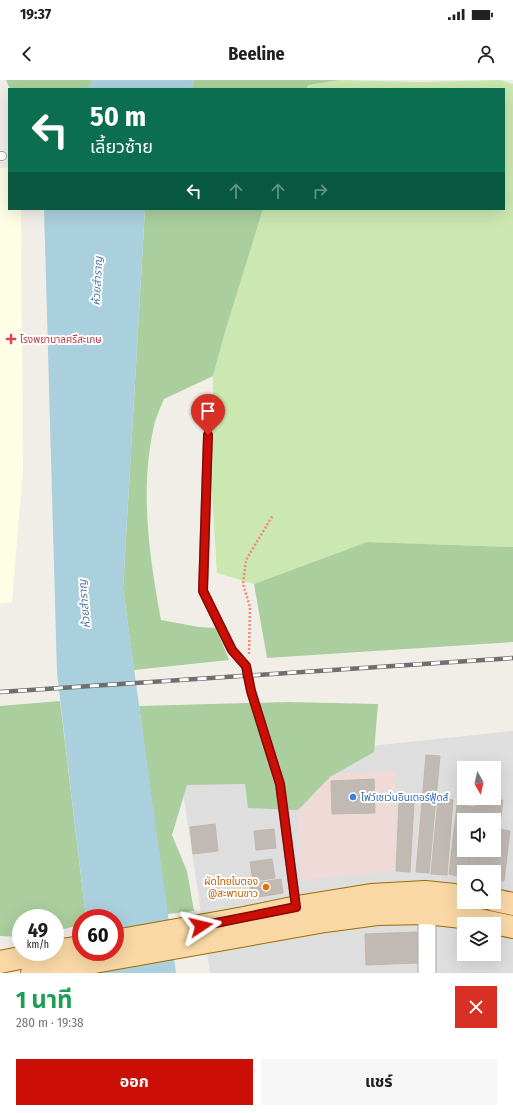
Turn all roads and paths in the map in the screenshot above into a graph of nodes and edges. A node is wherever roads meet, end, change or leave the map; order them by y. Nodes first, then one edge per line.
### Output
1 (208, 435) dead end
2 (272, 515) dead end
3 (246, 666) junction
4 (457, 895) edge
5 (501, 901) edge
6 (513, 904) edge
7 (296, 907) junction
8 (427, 914) junction
9 (246, 927) junction
10 (513, 927) edge
11 (124, 940) edge
12 (0, 962) edge
13 (29, 965) edge
14 (427, 973) edge

1 - 3 lane
2 - 3 path
3 - 7 lane
4 - 7 main road
5 - 6 main road
7 - 9 main road
8 - 9 main road
8 - 10 main road
8 - 14 street
9 - 11 main road
9 - 13 main road
12 - 13 main road

